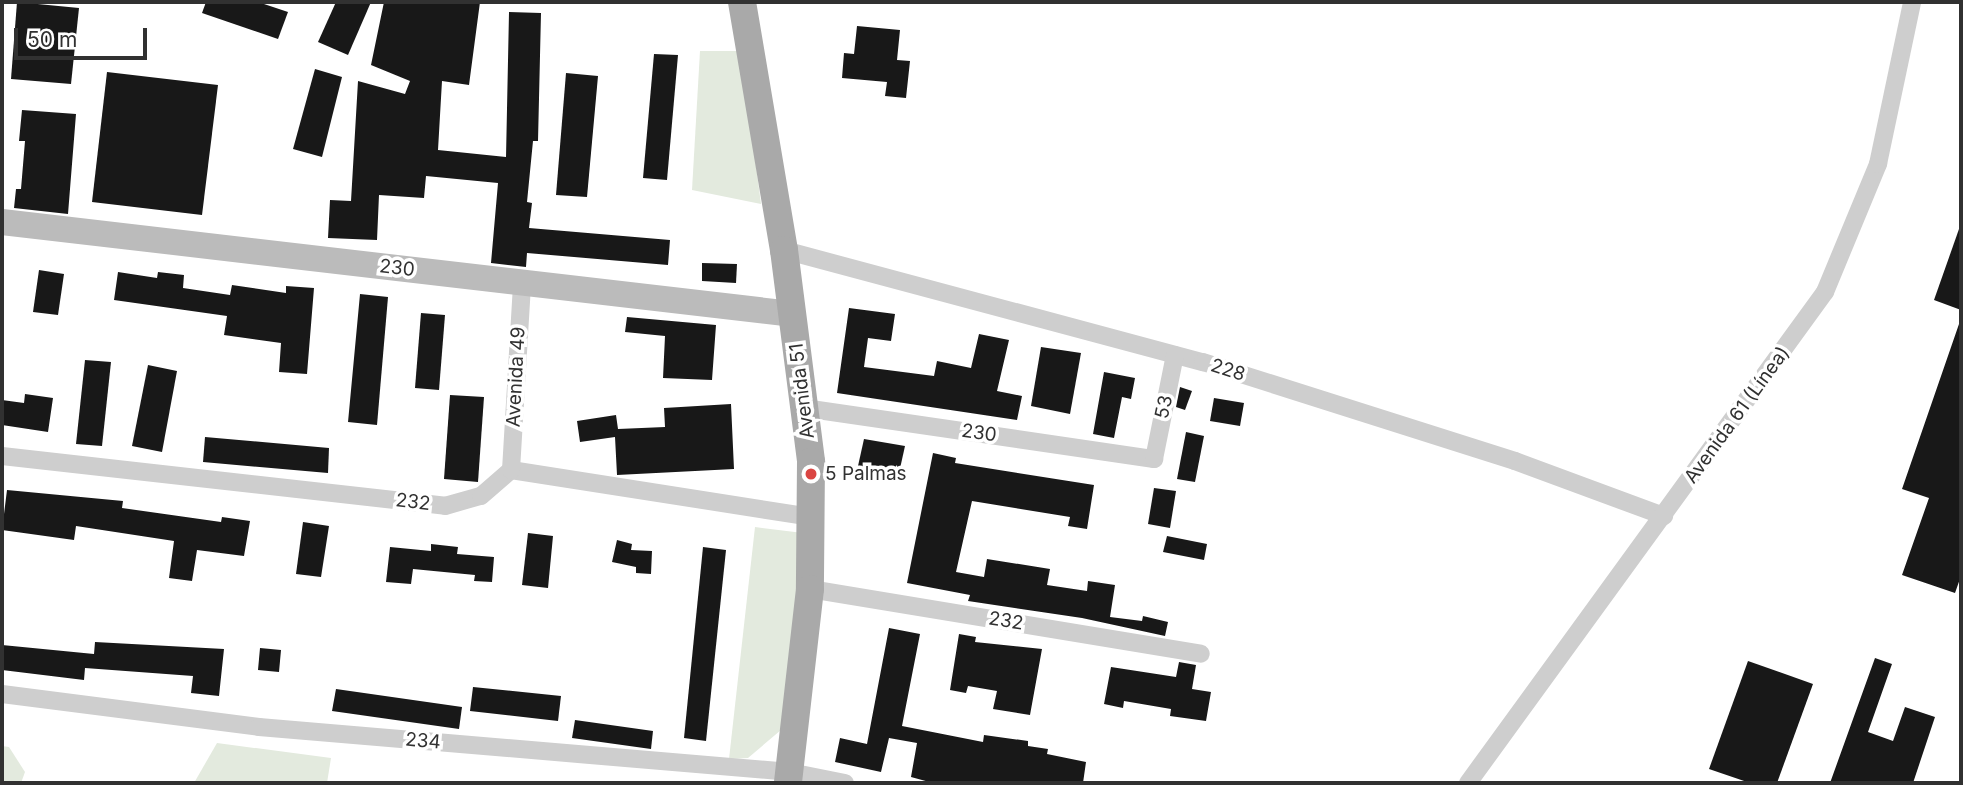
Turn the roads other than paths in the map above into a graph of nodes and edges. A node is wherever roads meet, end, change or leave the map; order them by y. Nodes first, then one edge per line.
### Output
1 (742, 2) edge
2 (1912, 2) edge
3 (2, 222) edge
4 (784, 250) junction
5 (522, 283) junction
6 (792, 314) junction
7 (1175, 355) junction
8 (804, 408) junction
9 (2, 456) edge
10 (1154, 459) joint
11 (511, 470) junction
12 (1664, 516) junction
13 (812, 517) junction
14 (810, 589) junction
15 (1201, 654) dead end
16 (2, 694) edge
17 (789, 778) edge
18 (845, 783) edge
19 (1468, 783) edge

1 - 4 main road, Avenida 51
2 - 12 street, Avenida 61 (Línea)
3 - 5 street, 230
4 - 6 main road, Avenida 51
4 - 7 street, 228
5 - 6 street, 230
5 - 11 street, Avenida 49
6 - 8 main road, Avenida 51
7 - 10 street, 53
7 - 12 street, 228
8 - 10 street, 230
8 - 13 main road, Avenida 51
9 - 11 street, 232
11 - 13 street
12 - 19 street, Avenida 61 (Línea)
13 - 14 main road, Avenida 51
14 - 15 street, 232
14 - 17 main road, Avenida 51
16 - 17 street, 234
17 - 18 street, 234

